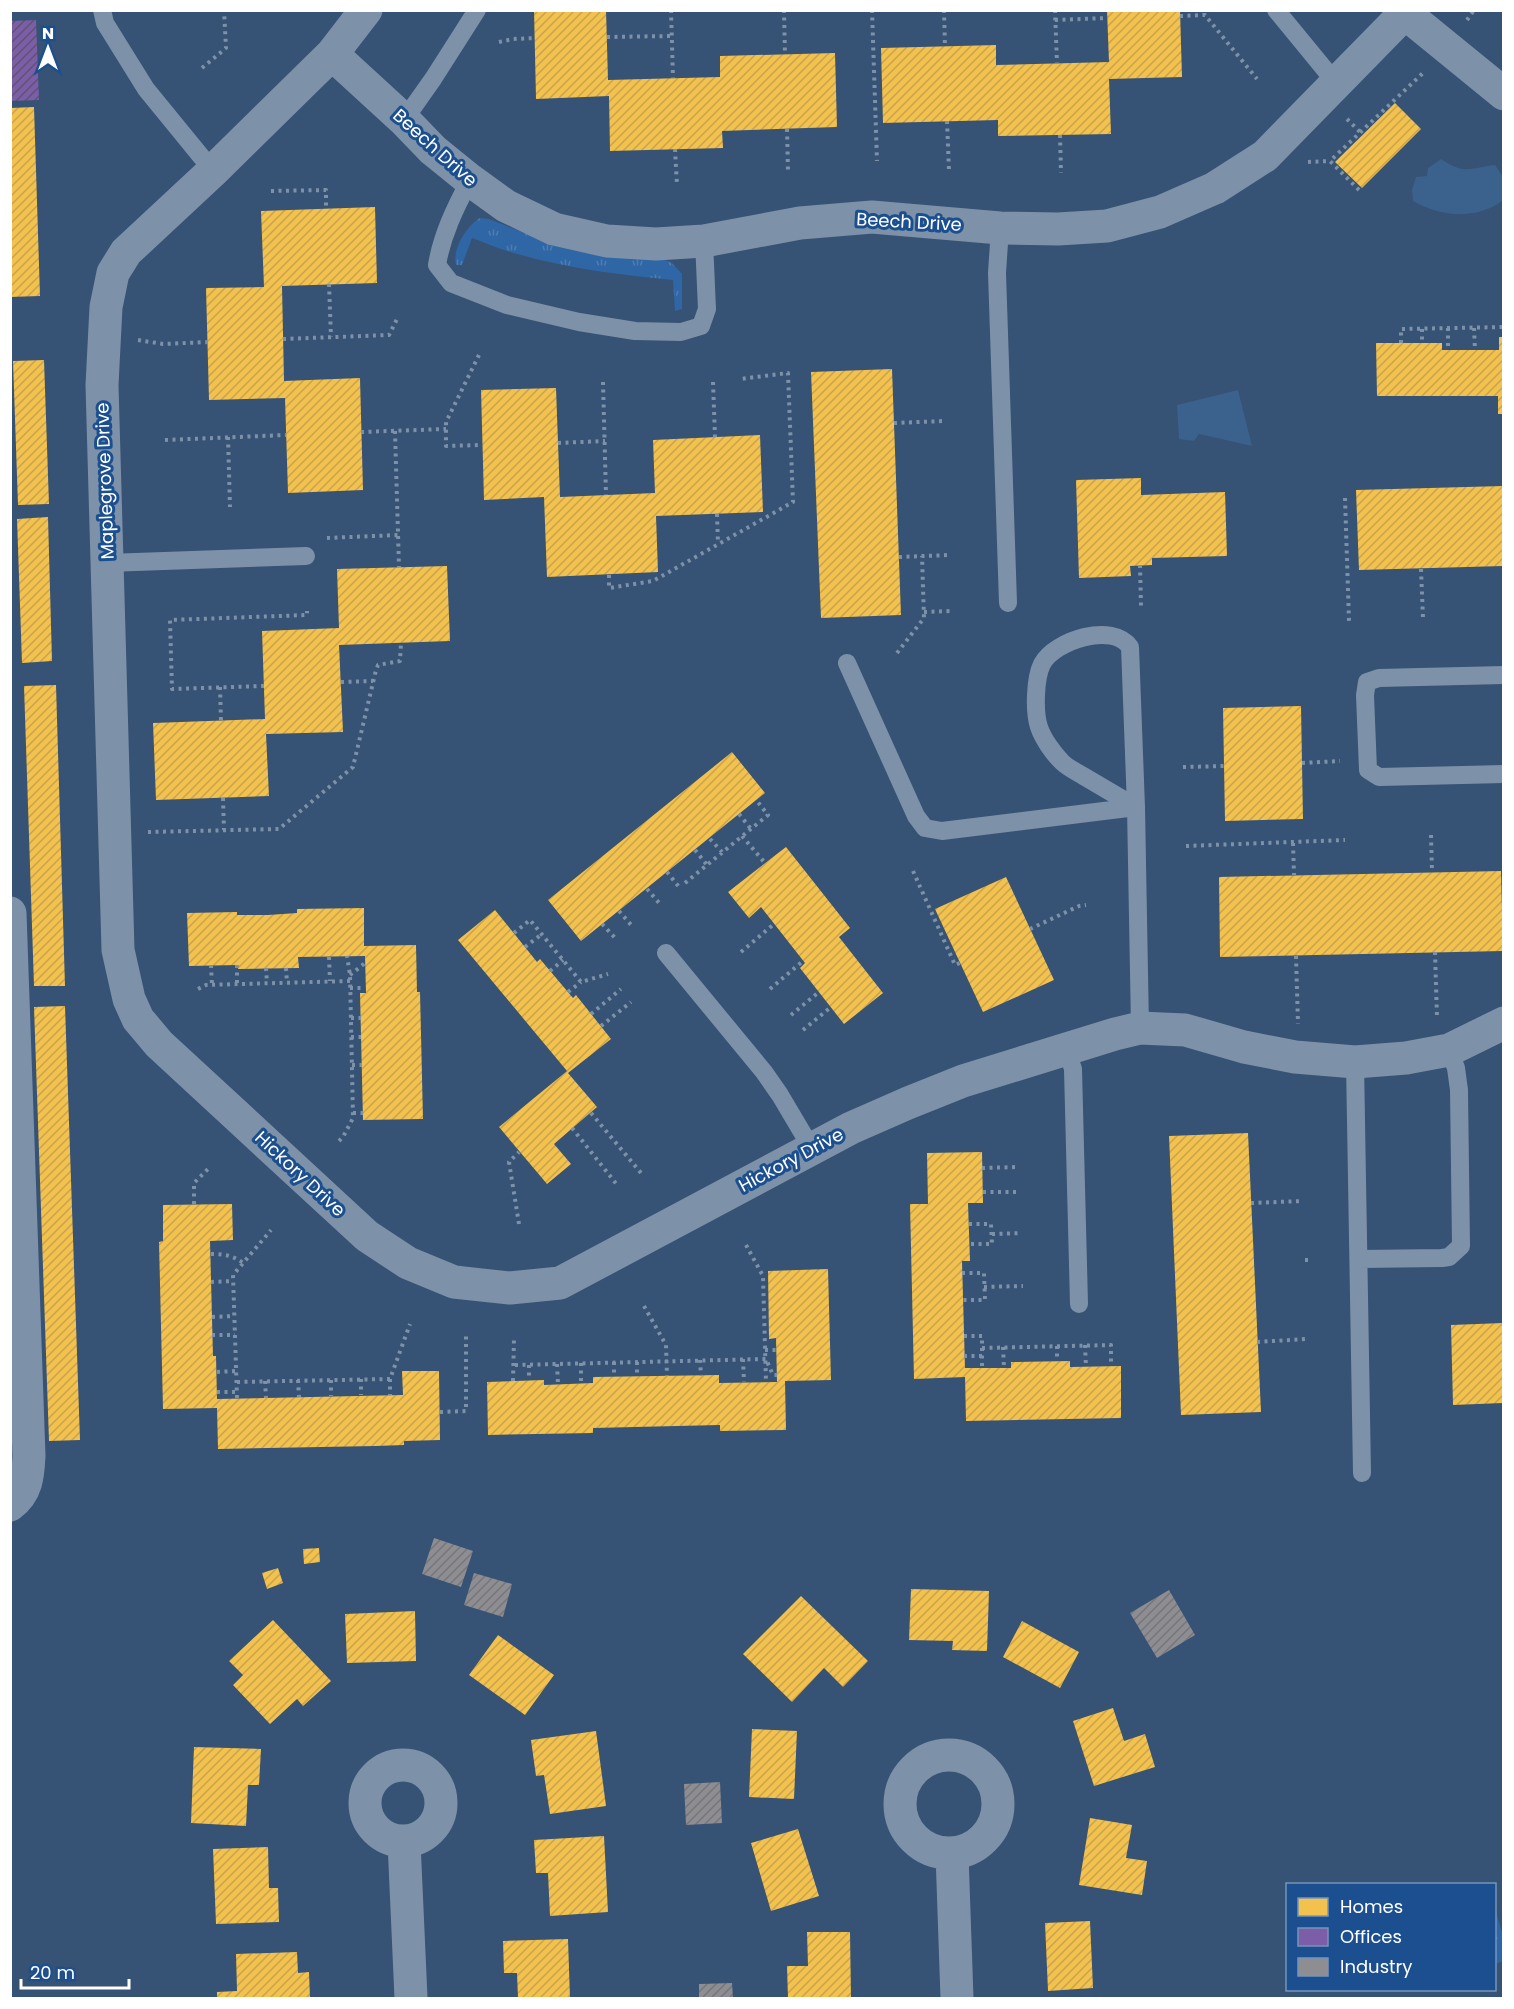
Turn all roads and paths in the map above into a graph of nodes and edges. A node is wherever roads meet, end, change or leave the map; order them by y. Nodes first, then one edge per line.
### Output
1 (102, 10) edge
2 (224, 10) edge
3 (366, 10) edge
4 (477, 10) edge
5 (671, 10) edge
6 (784, 10) edge
7 (872, 10) edge
8 (944, 10) edge
9 (1055, 10) edge
10 (1276, 10) edge
11 (1402, 12) edge
12 (1180, 16) dead end
13 (1108, 18) dead end
14 (1055, 20) junction
15 (671, 36) junction
16 (607, 37) dead end
17 (535, 38) dead end
18 (500, 42) dead end
19 (945, 47) dead end
20 (332, 54) junction
21 (785, 54) dead end
22 (1057, 64) dead end
23 (202, 68) dead end
24 (1425, 72) dead end
25 (673, 78) dead end
26 (1257, 79) dead end
27 (1336, 83) junction
28 (1503, 94) edge
29 (404, 120) junction
30 (947, 121) dead end
31 (787, 129) dead end
32 (1060, 135) dead end
33 (675, 149) dead end
34 (877, 161) dead end
35 (949, 170) dead end
36 (213, 171) junction
37 (788, 171) dead end
38 (1061, 173) dead end
39 (470, 180) junction
40 (677, 185) dead end
41 (1359, 190) dead end
42 (271, 191) dead end
43 (326, 209) dead end
44 (1000, 228) junction
45 (704, 241) junction
46 (329, 284) dead end
47 (397, 319) dead end
48 (1503, 327) edge
49 (1448, 328) junction
50 (1474, 328) junction
51 (1422, 329) junction
52 (331, 337) junction
53 (134, 339) dead end
54 (283, 339) dead end
55 (208, 342) dead end
56 (1401, 343) dead end
57 (1422, 343) dead end
58 (1448, 350) dead end
59 (1475, 350) dead end
60 (479, 355) dead end
61 (740, 379) dead end
62 (603, 382) dead end
63 (713, 382) dead end
64 (944, 421) dead end
65 (894, 423) dead end
66 (446, 429) junction
67 (395, 431) junction
68 (361, 432) dead end
69 (286, 435) dead end
70 (228, 437) junction
71 (715, 437) dead end
72 (165, 440) dead end
73 (605, 441) junction
74 (558, 443) dead end
75 (483, 445) dead end
76 (606, 495) dead end
77 (1345, 498) dead end
78 (230, 507) dead end
79 (717, 514) dead end
80 (398, 535) junction
81 (317, 538) dead end
82 (718, 544) junction
83 (949, 555) dead end
84 (306, 556) dead end
85 (899, 556) dead end
86 (922, 556) junction
87 (107, 563) junction
88 (1140, 565) dead end
89 (399, 567) dead end
90 (1421, 569) dead end
91 (609, 575) dead end
92 (1008, 603) dead end
93 (1141, 606) dead end
94 (307, 611) dead end
95 (950, 611) dead end
96 (924, 612) junction
97 (1423, 618) dead end
98 (1349, 621) dead end
99 (401, 643) dead end
100 (897, 653) dead end
101 (847, 663) dead end
102 (1503, 675) edge
103 (373, 681) junction
104 (341, 682) dead end
105 (264, 686) dead end
106 (220, 687) junction
107 (221, 721) dead end
108 (1344, 761) dead end
109 (1302, 763) dead end
110 (1224, 766) dead end
111 (1184, 767) dead end
112 (1503, 774) edge
113 (223, 798) dead end
114 (757, 801) dead end
115 (1136, 807) junction
116 (739, 814) dead end
117 (751, 829) junction
118 (225, 830) junction
119 (138, 832) dead end
120 (1431, 835) dead end
121 (742, 836) junction
122 (710, 839) dead end
123 (1345, 840) dead end
124 (1293, 843) junction
125 (1186, 846) dead end
126 (695, 850) dead end
127 (722, 852) junction
128 (765, 863) dead end
129 (707, 864) junction
130 (913, 871) dead end
131 (667, 872) dead end
132 (1432, 872) dead end
133 (1294, 875) dead end
134 (685, 883) dead end
135 (680, 887) dead end
136 (647, 889) dead end
137 (660, 904) dead end
138 (1086, 906) dead end
139 (619, 911) dead end
140 (10, 913) edge
141 (602, 924) dead end
142 (774, 924) dead end
143 (632, 926) dead end
144 (1030, 929) dead end
145 (514, 933) dead end
146 (542, 934) junction
147 (616, 939) dead end
148 (525, 947) dead end
149 (741, 952) dead end
150 (1435, 952) dead end
151 (666, 953) dead end
152 (347, 956) dead end
153 (1296, 956) dead end
154 (329, 957) dead end
155 (563, 960) junction
156 (803, 961) dead end
157 (365, 963) dead end
158 (960, 963) dead end
159 (237, 964) dead end
160 (211, 965) dead end
161 (266, 968) dead end
162 (286, 968) dead end
163 (550, 970) dead end
164 (608, 974) dead end
165 (350, 975) junction
166 (330, 981) junction
167 (350, 981) junction
168 (581, 982) junction
169 (267, 983) junction
170 (287, 983) junction
171 (237, 984) junction
172 (212, 985) junction
173 (350, 988) junction
174 (365, 988) dead end
175 (198, 989) dead end
176 (621, 989) dead end
177 (770, 989) dead end
178 (568, 992) dead end
179 (819, 992) dead end
180 (631, 1002) dead end
181 (831, 1007) dead end
182 (591, 1014) dead end
183 (791, 1015) dead end
184 (351, 1018) junction
185 (361, 1018) dead end
186 (1437, 1018) dead end
187 (1503, 1023) edge
188 (1298, 1025) dead end
189 (601, 1026) dead end
190 (1140, 1028) junction
191 (803, 1030) dead end
192 (351, 1037) junction
193 (361, 1037) dead end
194 (159, 1044) joint
195 (1449, 1050) junction
196 (1067, 1051) junction
197 (1355, 1062) junction
198 (352, 1065) junction
199 (362, 1065) dead end
200 (353, 1113) junction
201 (363, 1113) dead end
202 (591, 1113) dead end
203 (572, 1128) dead end
204 (339, 1140) dead end
205 (812, 1149) junction
206 (519, 1152) dead end
207 (1019, 1167) dead end
208 (982, 1168) dead end
209 (208, 1169) dead end
210 (641, 1173) dead end
211 (618, 1186) dead end
212 (983, 1192) dead end
213 (1020, 1192) dead end
214 (1303, 1201) dead end
215 (1251, 1203) dead end
216 (194, 1204) dead end
217 (519, 1224) dead end
218 (969, 1224) dead end
219 (271, 1230) dead end
220 (1022, 1233) dead end
221 (992, 1234) junction
222 (969, 1244) dead end
223 (746, 1245) dead end
224 (211, 1254) dead end
225 (1359, 1259) junction
226 (1305, 1260) dead end
227 (1311, 1260) dead end
228 (243, 1263) junction
229 (962, 1273) dead end
230 (233, 1281) junction
231 (211, 1282) dead end
232 (1023, 1286) dead end
233 (984, 1287) junction
234 (963, 1300) dead end
235 (1079, 1304) dead end
236 (644, 1306) dead end
237 (212, 1317) dead end
238 (234, 1317) junction
239 (410, 1324) dead end
240 (212, 1335) dead end
241 (235, 1335) junction
242 (466, 1336) dead end
243 (964, 1336) dead end
244 (514, 1338) dead end
245 (1306, 1339) dead end
246 (1257, 1342) dead end
247 (1085, 1345) junction
248 (1057, 1346) junction
249 (1003, 1347) junction
250 (982, 1348) junction
251 (765, 1350) junction
252 (776, 1350) dead end
253 (964, 1356) dead end
254 (982, 1356) junction
255 (743, 1359) junction
256 (766, 1359) junction
257 (700, 1360) junction
258 (667, 1361) junction
259 (1057, 1361) dead end
260 (614, 1362) junction
261 (637, 1362) junction
262 (581, 1363) junction
263 (557, 1364) junction
264 (515, 1365) junction
265 (529, 1365) junction
266 (1086, 1366) dead end
267 (1111, 1366) dead end
268 (982, 1368) dead end
269 (1004, 1368) dead end
270 (236, 1371) junction
271 (217, 1372) dead end
272 (777, 1375) dead end
273 (667, 1376) dead end
274 (701, 1376) dead end
275 (614, 1377) dead end
276 (637, 1377) dead end
277 (390, 1378) junction
278 (361, 1379) junction
279 (298, 1380) junction
280 (332, 1380) junction
281 (529, 1380) dead end
282 (266, 1381) junction
283 (513, 1381) dead end
284 (237, 1382) junction
285 (744, 1382) dead end
286 (766, 1382) dead end
287 (581, 1383) dead end
288 (558, 1384) dead end
289 (217, 1392) dead end
290 (237, 1392) junction
291 (361, 1395) dead end
292 (390, 1395) dead end
293 (332, 1396) dead end
294 (299, 1397) dead end
295 (237, 1398) dead end
296 (266, 1398) dead end
297 (440, 1412) dead end
298 (1362, 1473) dead end
299 (10, 1505) edge
300 (404, 1842) dead end
301 (952, 1854) dead end
302 (411, 1998) edge
303 (957, 1998) edge

1 - 36 lane
2 - 23 path
3 - 20 street, Maplegrove Drive
4 - 29 lane
5 - 15 path
6 - 21 path
7 - 34 path
8 - 19 path
9 - 14 path
10 - 27 lane
11 - 27 street, Beech Drive
11 - 28 street
12 - 26 path
13 - 14 path
14 - 22 path
15 - 16 path
15 - 25 path
17 - 18 path
20 - 29 street, Beech Drive
20 - 36 street, Maplegrove Drive
24 - 41 path
27 - 44 street, Beech Drive
29 - 39 street, Beech Drive
30 - 35 path
31 - 37 path
32 - 38 path
33 - 40 path
36 - 87 street, Maplegrove Drive
39 - 45 street, Beech Drive
39 - 45 lane
42 - 43 path
44 - 45 street, Beech Drive
44 - 92 lane
46 - 52 path
47 - 52 path
48 - 50 path
49 - 50 path
49 - 51 path
49 - 58 path
50 - 59 path
51 - 56 path
51 - 57 path
52 - 54 path
53 - 55 path
60 - 66 path
61 - 82 path
62 - 73 path
63 - 71 path
64 - 65 path
66 - 67 path
66 - 75 path
67 - 68 path
67 - 80 path
69 - 70 path
70 - 72 path
70 - 78 path
73 - 74 path
73 - 76 path
77 - 98 path
79 - 82 path
80 - 81 path
80 - 89 path
82 - 91 path
83 - 86 path
84 - 87 lane
85 - 86 path
86 - 96 path
87 - 194 street, Maplegrove Drive
88 - 93 path
90 - 97 path
94 - 106 path
95 - 96 path
96 - 100 path
99 - 103 path
101 - 115 lane
102 - 112 lane
103 - 104 path
103 - 118 path
105 - 106 path
106 - 107 path
108 - 109 path
110 - 111 path
113 - 118 path
114 - 117 path
115 - 115 lane
115 - 190 lane
116 - 117 path
117 - 121 path
118 - 119 path
120 - 132 path
121 - 127 path
121 - 128 path
122 - 127 path
123 - 124 path
124 - 125 path
124 - 133 path
126 - 129 path
127 - 129 path
129 - 134 path
130 - 158 path
131 - 135 path
136 - 137 path
138 - 144 path
139 - 143 path
140 - 299 street
141 - 147 path
142 - 149 path
145 - 146 path
146 - 148 path
146 - 155 path
150 - 186 path
151 - 205 lane
152 - 165 path
153 - 188 path
154 - 166 path
155 - 163 path
155 - 168 path
156 - 177 path
157 - 165 path
159 - 171 path
160 - 172 path
161 - 169 path
162 - 170 path
164 - 168 path
165 - 167 path
166 - 167 path
166 - 170 path
167 - 173 path
168 - 178 path
169 - 170 path
169 - 171 path
171 - 172 path
172 - 175 path
173 - 174 path
173 - 184 path
176 - 182 path
179 - 183 path
180 - 189 path
181 - 191 path
184 - 185 path
184 - 192 path
187 - 195 street, Hickory Drive
190 - 196 street, Hickory Drive
190 - 197 street, Hickory Drive
192 - 193 path
192 - 198 path
194 - 205 street, Hickory Drive
195 - 197 street, Hickory Drive
195 - 225 lane
196 - 205 street, Hickory Drive
196 - 235 lane
197 - 225 lane
198 - 199 path
198 - 200 path
200 - 201 path
200 - 204 path
202 - 210 path
203 - 211 path
206 - 217 path
207 - 208 path
209 - 216 path
212 - 213 path
214 - 215 path
218 - 221 path
219 - 228 path
220 - 221 path
221 - 222 path
223 - 251 path
224 - 228 path
225 - 298 lane
226 - 227 path
228 - 230 path
229 - 233 path
230 - 231 path
230 - 238 path
232 - 233 path
233 - 234 path
236 - 258 path
237 - 238 path
238 - 241 path
239 - 277 path
240 - 241 path
241 - 270 path
242 - 297 path
243 - 250 path
244 - 264 path
245 - 246 path
247 - 248 path
247 - 266 path
247 - 267 path
248 - 249 path
248 - 259 path
249 - 250 path
249 - 269 path
250 - 254 path
251 - 252 path
251 - 256 path
253 - 254 path
254 - 268 path
255 - 256 path
255 - 257 path
255 - 285 path
256 - 272 path
256 - 286 path
257 - 258 path
257 - 274 path
258 - 261 path
258 - 273 path
260 - 261 path
260 - 262 path
260 - 275 path
261 - 276 path
262 - 263 path
262 - 287 path
263 - 265 path
263 - 288 path
264 - 265 path
264 - 283 path
265 - 281 path
270 - 271 path
270 - 284 path
277 - 278 path
277 - 292 path
278 - 280 path
278 - 291 path
279 - 280 path
279 - 282 path
279 - 294 path
280 - 293 path
282 - 284 path
282 - 296 path
284 - 290 path
289 - 290 path
290 - 295 path
300 - 302 street
301 - 303 street

